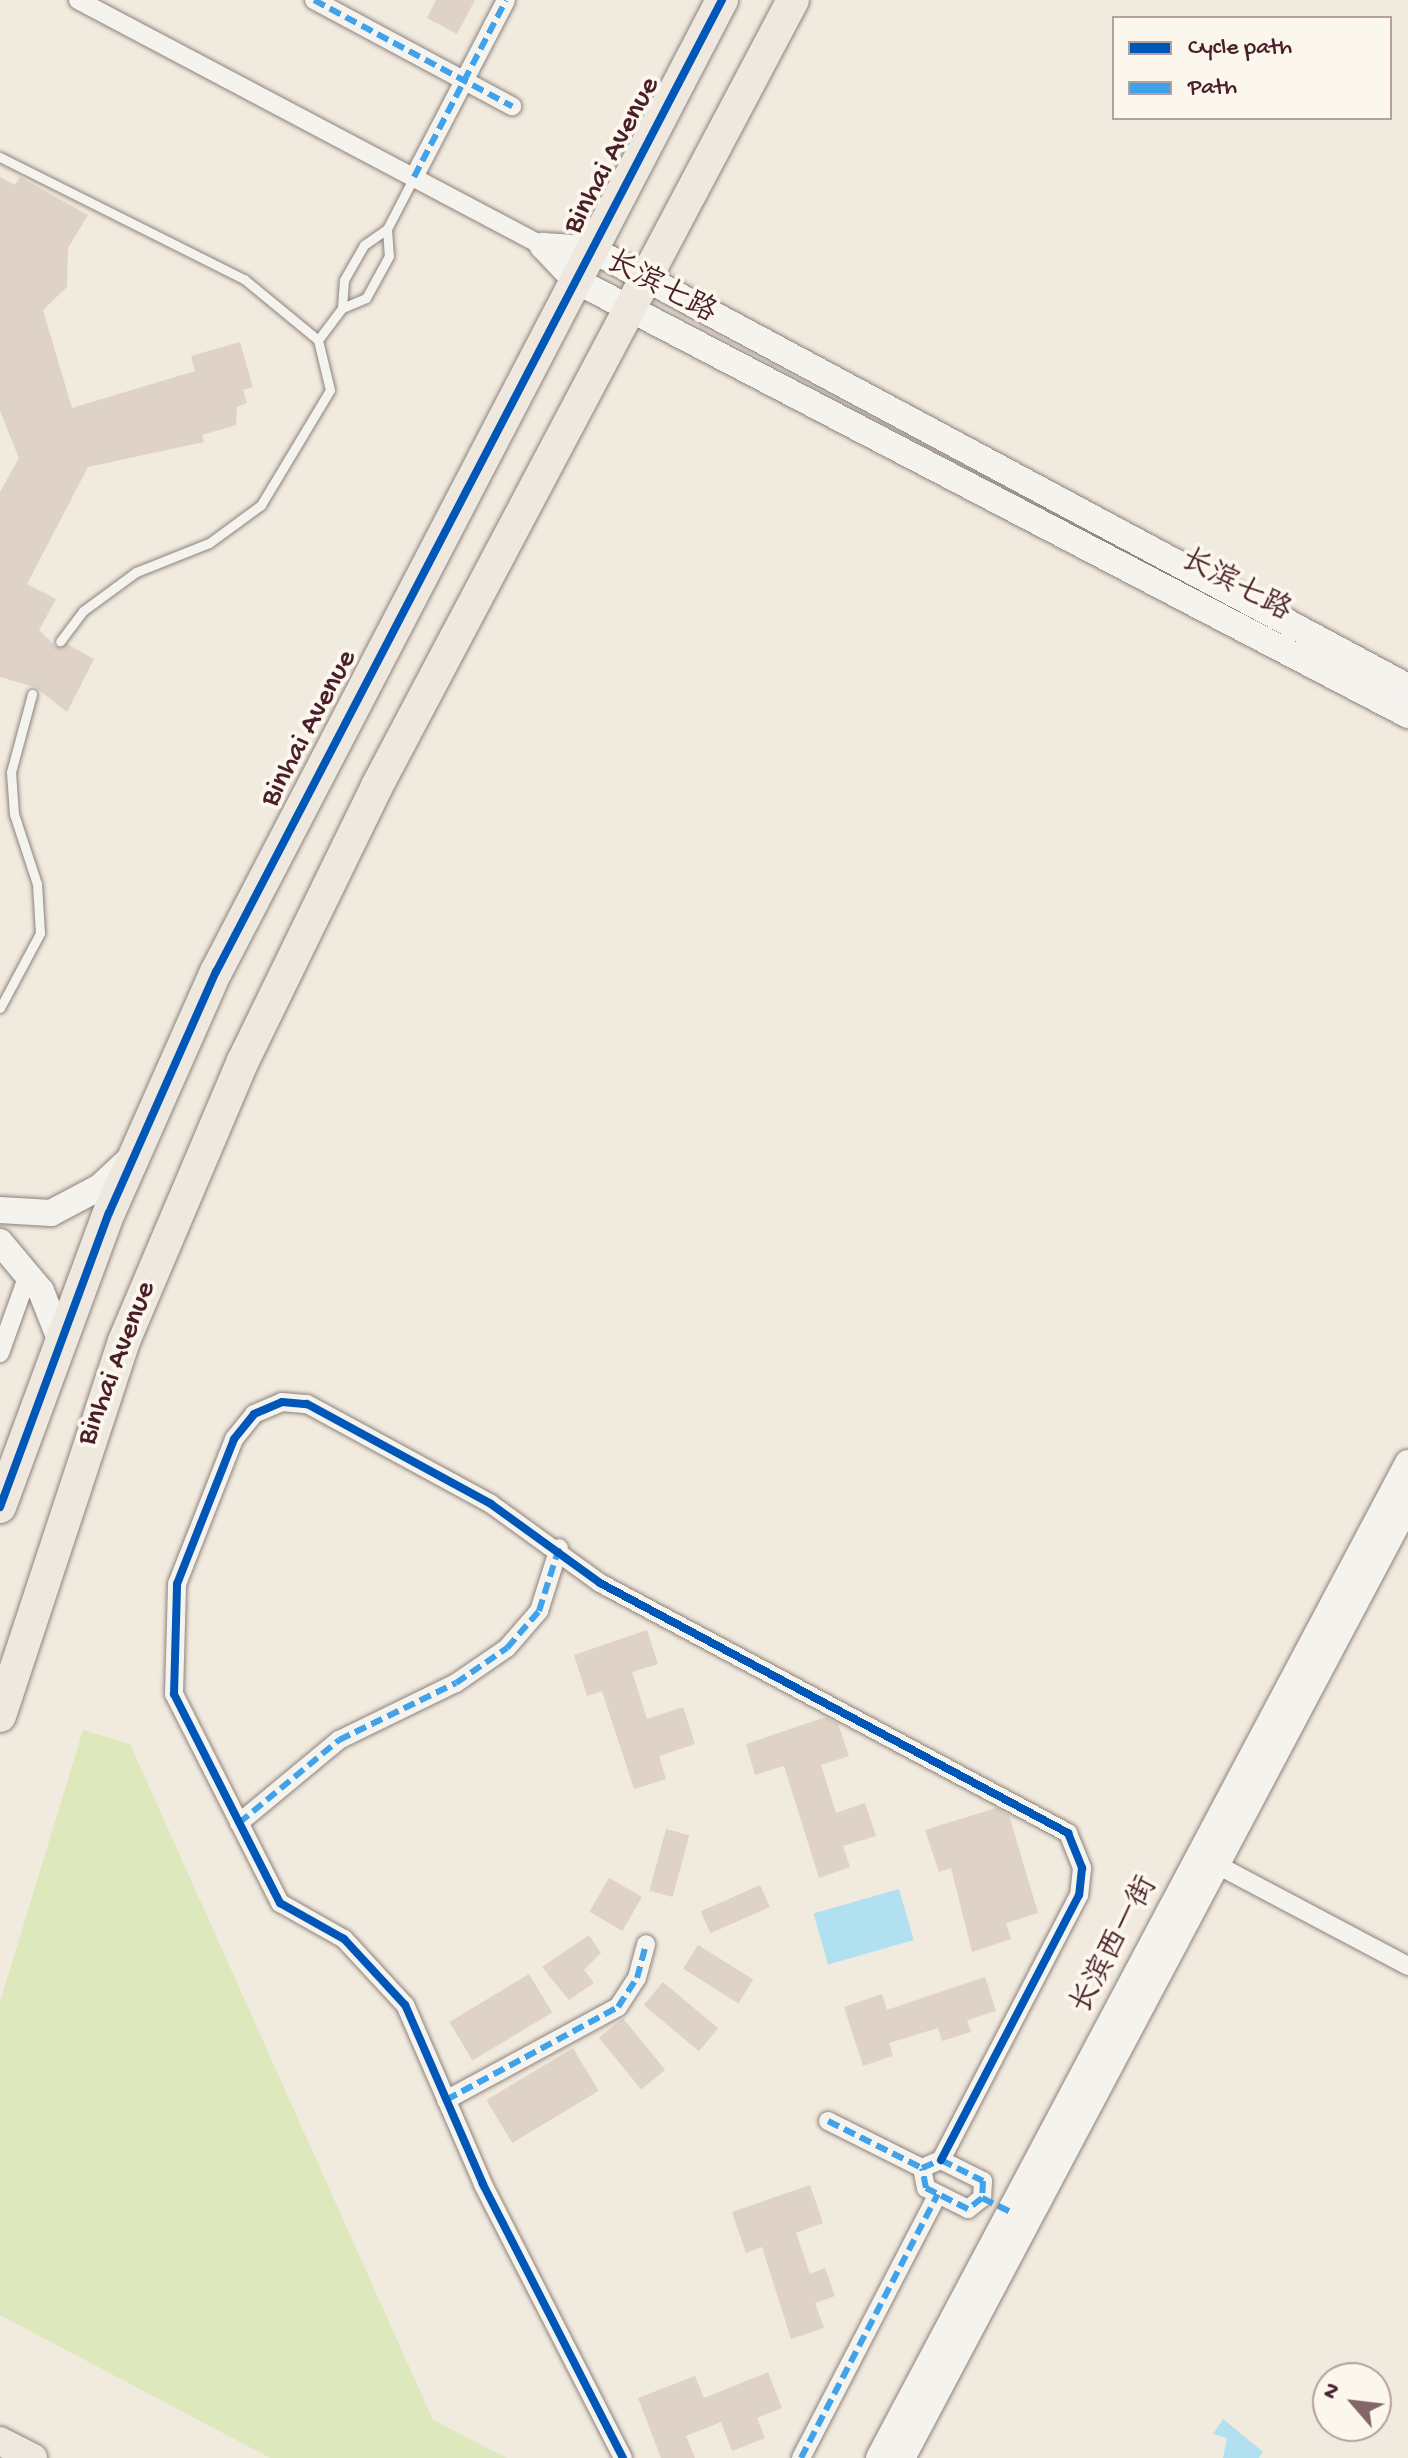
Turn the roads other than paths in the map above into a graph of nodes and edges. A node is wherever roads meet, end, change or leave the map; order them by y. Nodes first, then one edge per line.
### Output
1 (78, 0) edge
2 (314, 0) edge
3 (506, 0) edge
4 (722, 0) edge
5 (793, 0) edge
6 (465, 79) junction
7 (512, 106) dead end
8 (0, 157) edge
9 (414, 177) junction
10 (387, 229) junction
11 (543, 246) junction
12 (591, 249) junction
13 (647, 277) junction
14 (575, 280) junction
15 (342, 308) junction
16 (630, 310) junction
17 (318, 340) junction
18 (60, 641) dead end
19 (1408, 687) edge
20 (32, 694) dead end
21 (1408, 715) edge
22 (0, 1008) edge
23 (132, 1156) junction
24 (0, 1210) edge
25 (0, 1242) edge
26 (29, 1272) junction
27 (60, 1339) junction
28 (0, 1353) edge
29 (1408, 1463) edge
30 (1408, 1503) edge
31 (0, 1507) edge
32 (559, 1548) junction
33 (0, 1716) edge
34 (239, 1823) junction
35 (1209, 1860) junction
36 (646, 1944) dead end
37 (1408, 1966) edge
38 (446, 2100) junction
39 (828, 2121) dead end
40 (941, 2160) junction
41 (922, 2168) junction
42 (938, 2194) junction
43 (982, 2198) junction
44 (1011, 2212) junction
45 (0, 2441) edge
46 (23, 2458) edge
47 (32, 2458) edge
48 (623, 2458) edge
49 (801, 2458) edge
50 (879, 2458) edge
51 (902, 2458) edge

1 - 9 street
2 - 6 street
3 - 6 street
4 - 12 highway, Binhai Avenue
5 - 13 highway, Binhai Avenue
6 - 7 street
6 - 9 street
8 - 17 lane
9 - 10 lane
9 - 11 street
10 - 15 lane
10 - 15 lane
11 - 12 street, 长滨七路
11 - 14 street, 长滨七路
12 - 13 street, 长滨七路
12 - 14 highway, Binhai Avenue
13 - 16 highway, Binhai Avenue
13 - 19 street, 长滨七路
14 - 16 street, 长滨七路
14 - 23 highway, Binhai Avenue
15 - 17 lane
16 - 21 street, 长滨七路
16 - 33 highway, Binhai Avenue
17 - 18 lane
20 - 22 lane
23 - 24 street
23 - 27 highway, Binhai Avenue
25 - 26 street
26 - 27 street
26 - 28 street
27 - 31 highway, Binhai Avenue
29 - 35 street, 长滨西一街
30 - 35 street, 长滨西一街
32 - 34 street
32 - 34 street
32 - 40 street
34 - 38 street
35 - 37 street
35 - 44 street, 长滨西一街
35 - 51 street, 长滨西一街
36 - 38 street
38 - 48 street
39 - 41 street
40 - 41 street
40 - 43 street
41 - 42 street
42 - 43 street
42 - 49 street
43 - 44 street
44 - 50 street, 长滨西一街
45 - 47 main road
46 - 47 main road

